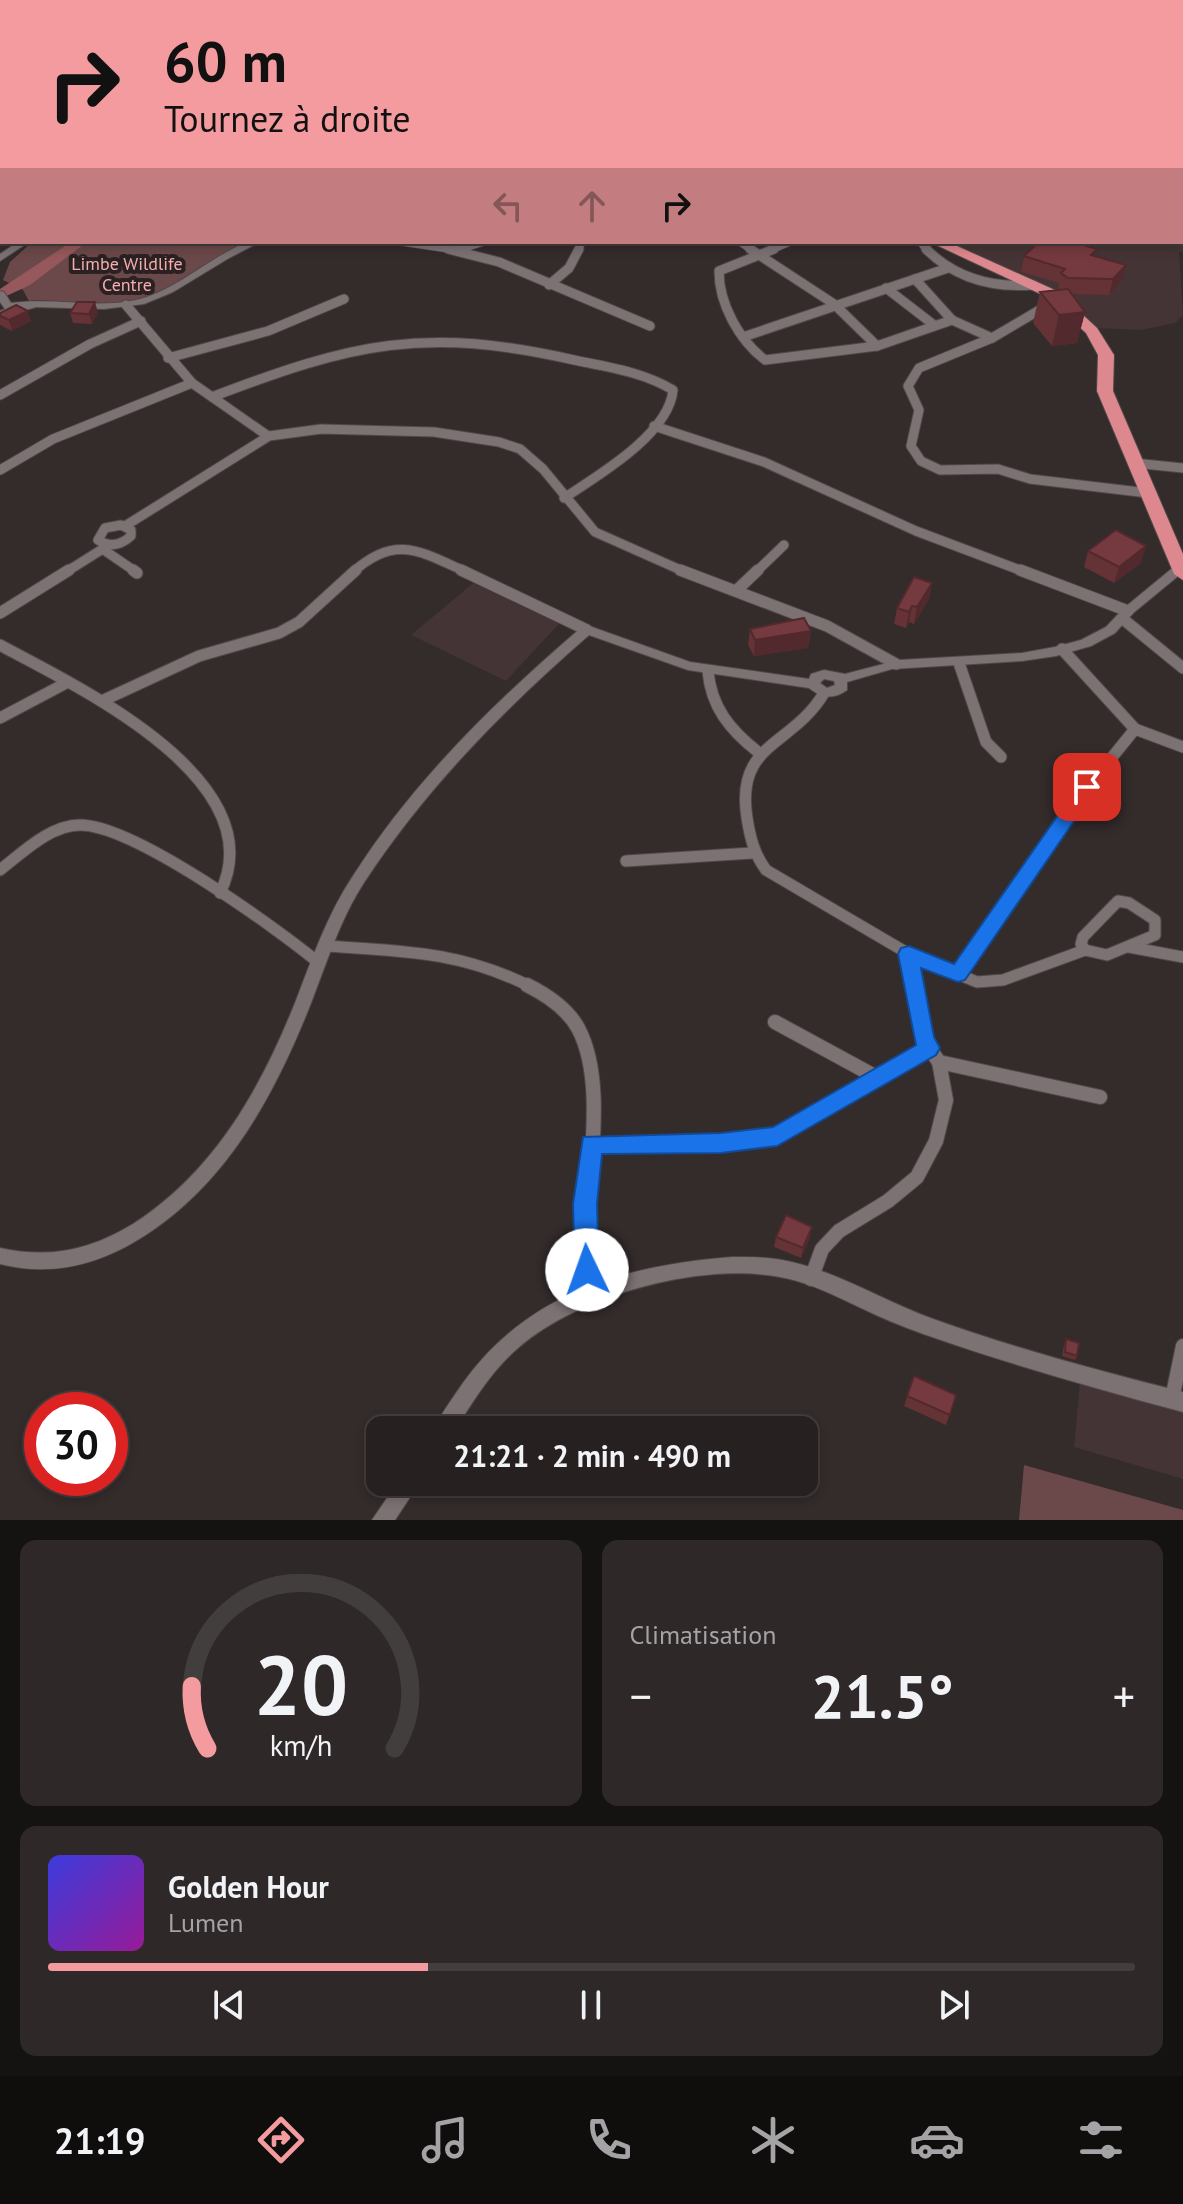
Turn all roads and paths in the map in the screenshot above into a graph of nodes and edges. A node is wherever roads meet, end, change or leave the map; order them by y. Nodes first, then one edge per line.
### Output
1 (21, 244) edge
2 (250, 244) edge
3 (416, 244) edge
4 (478, 244) edge
5 (581, 244) edge
6 (743, 244) edge
7 (785, 244) edge
8 (922, 244) edge
9 (941, 244) edge
10 (459, 250) junction
11 (758, 255) junction
12 (0, 258) edge
13 (948, 268) junction
14 (915, 279) junction
15 (549, 285) junction
16 (1033, 285) junction
17 (886, 288) junction
18 (2, 296) edge
19 (344, 299) dead end
20 (1060, 299) junction
21 (27, 304) junction
22 (834, 304) junction
23 (126, 305) junction
24 (0, 315) edge
25 (952, 320) junction
26 (141, 321) junction
27 (934, 325) junction
28 (650, 326) dead end
29 (743, 337) junction
30 (992, 338) junction
31 (877, 346) junction
32 (168, 358) junction
33 (192, 383) junction
34 (0, 395) edge
35 (212, 397) junction
36 (654, 426) junction
37 (268, 436) junction
38 (1134, 463) junction
39 (1183, 468) edge
40 (0, 470) edge
41 (1148, 493) junction
42 (564, 498) junction
43 (125, 526) junction
44 (784, 545) dead end
45 (106, 548) junction
46 (1181, 572) edge
47 (137, 573) dead end
48 (738, 589) junction
49 (0, 613) edge
50 (1126, 615) junction
51 (587, 630) junction
52 (0, 645) edge
53 (1062, 649) junction
54 (959, 663) junction
55 (896, 664) junction
56 (1183, 668) edge
57 (708, 671) junction
58 (68, 682) junction
59 (819, 688) junction
60 (104, 700) junction
61 (0, 718) edge
62 (1135, 729) junction
63 (1183, 747) edge
64 (758, 752) junction
65 (1001, 757) dead end
66 (752, 853) junction
67 (626, 861) dead end
68 (0, 870) edge
69 (220, 893) junction
70 (326, 946) junction
71 (1128, 947) junction
72 (1085, 950) junction
73 (909, 954) junction
74 (1183, 957) edge
75 (319, 963) junction
76 (958, 974) junction
77 (775, 1022) dead end
78 (929, 1048) junction
79 (939, 1062) junction
80 (878, 1078) junction
81 (1100, 1097) dead end
82 (591, 1144) junction
83 (0, 1256) edge
84 (811, 1279) junction
85 (592, 1294) junction
86 (1183, 1346) edge
87 (1177, 1401) edge
88 (454, 1416) edge
89 (400, 1496) edge
90 (382, 1520) edge

1 - 12 street
2 - 23 street
3 - 10 street
4 - 10 street
5 - 15 street
6 - 11 street
7 - 11 street
8 - 13 street
9 - 16 highway
10 - 15 street
11 - 22 street
11 - 29 street
13 - 14 street
13 - 16 street
14 - 17 street
14 - 25 street
15 - 28 street
16 - 20 highway
17 - 22 street
17 - 27 street
18 - 21 street
19 - 32 street
20 - 30 street
20 - 38 highway
21 - 23 street
21 - 24 street
22 - 29 street
22 - 31 street
23 - 26 street
25 - 27 street
25 - 30 street
26 - 32 street
26 - 34 street
27 - 31 street
29 - 31 street
30 - 41 street
32 - 33 street
33 - 35 street
33 - 40 street
35 - 36 street
35 - 37 street
36 - 42 street
36 - 50 street
37 - 42 street
37 - 43 street
38 - 39 street
38 - 41 highway
41 - 46 highway
42 - 48 street
43 - 45 street
43 - 45 street
44 - 48 street
45 - 47 street
45 - 49 street
46 - 50 street
48 - 55 street
50 - 53 street
50 - 56 street
51 - 57 street
51 - 60 street
51 - 70 street
52 - 58 street
53 - 54 street
53 - 62 street
54 - 55 street
54 - 65 street
55 - 59 street
57 - 59 street
57 - 64 street
58 - 60 street
58 - 61 street
59 - 64 street
60 - 69 street
62 - 63 street
62 - 76 street
64 - 66 street
66 - 67 street
66 - 73 street
68 - 69 street
69 - 75 street
70 - 75 street
70 - 82 street
71 - 72 street
71 - 72 street
71 - 74 street
72 - 76 street
73 - 76 street
73 - 78 street
75 - 83 street
77 - 80 street
78 - 79 street
78 - 80 street
79 - 81 street
79 - 84 street
80 - 82 street
82 - 85 street
84 - 85 street
84 - 87 street
85 - 88 street
86 - 87 street
89 - 90 street

